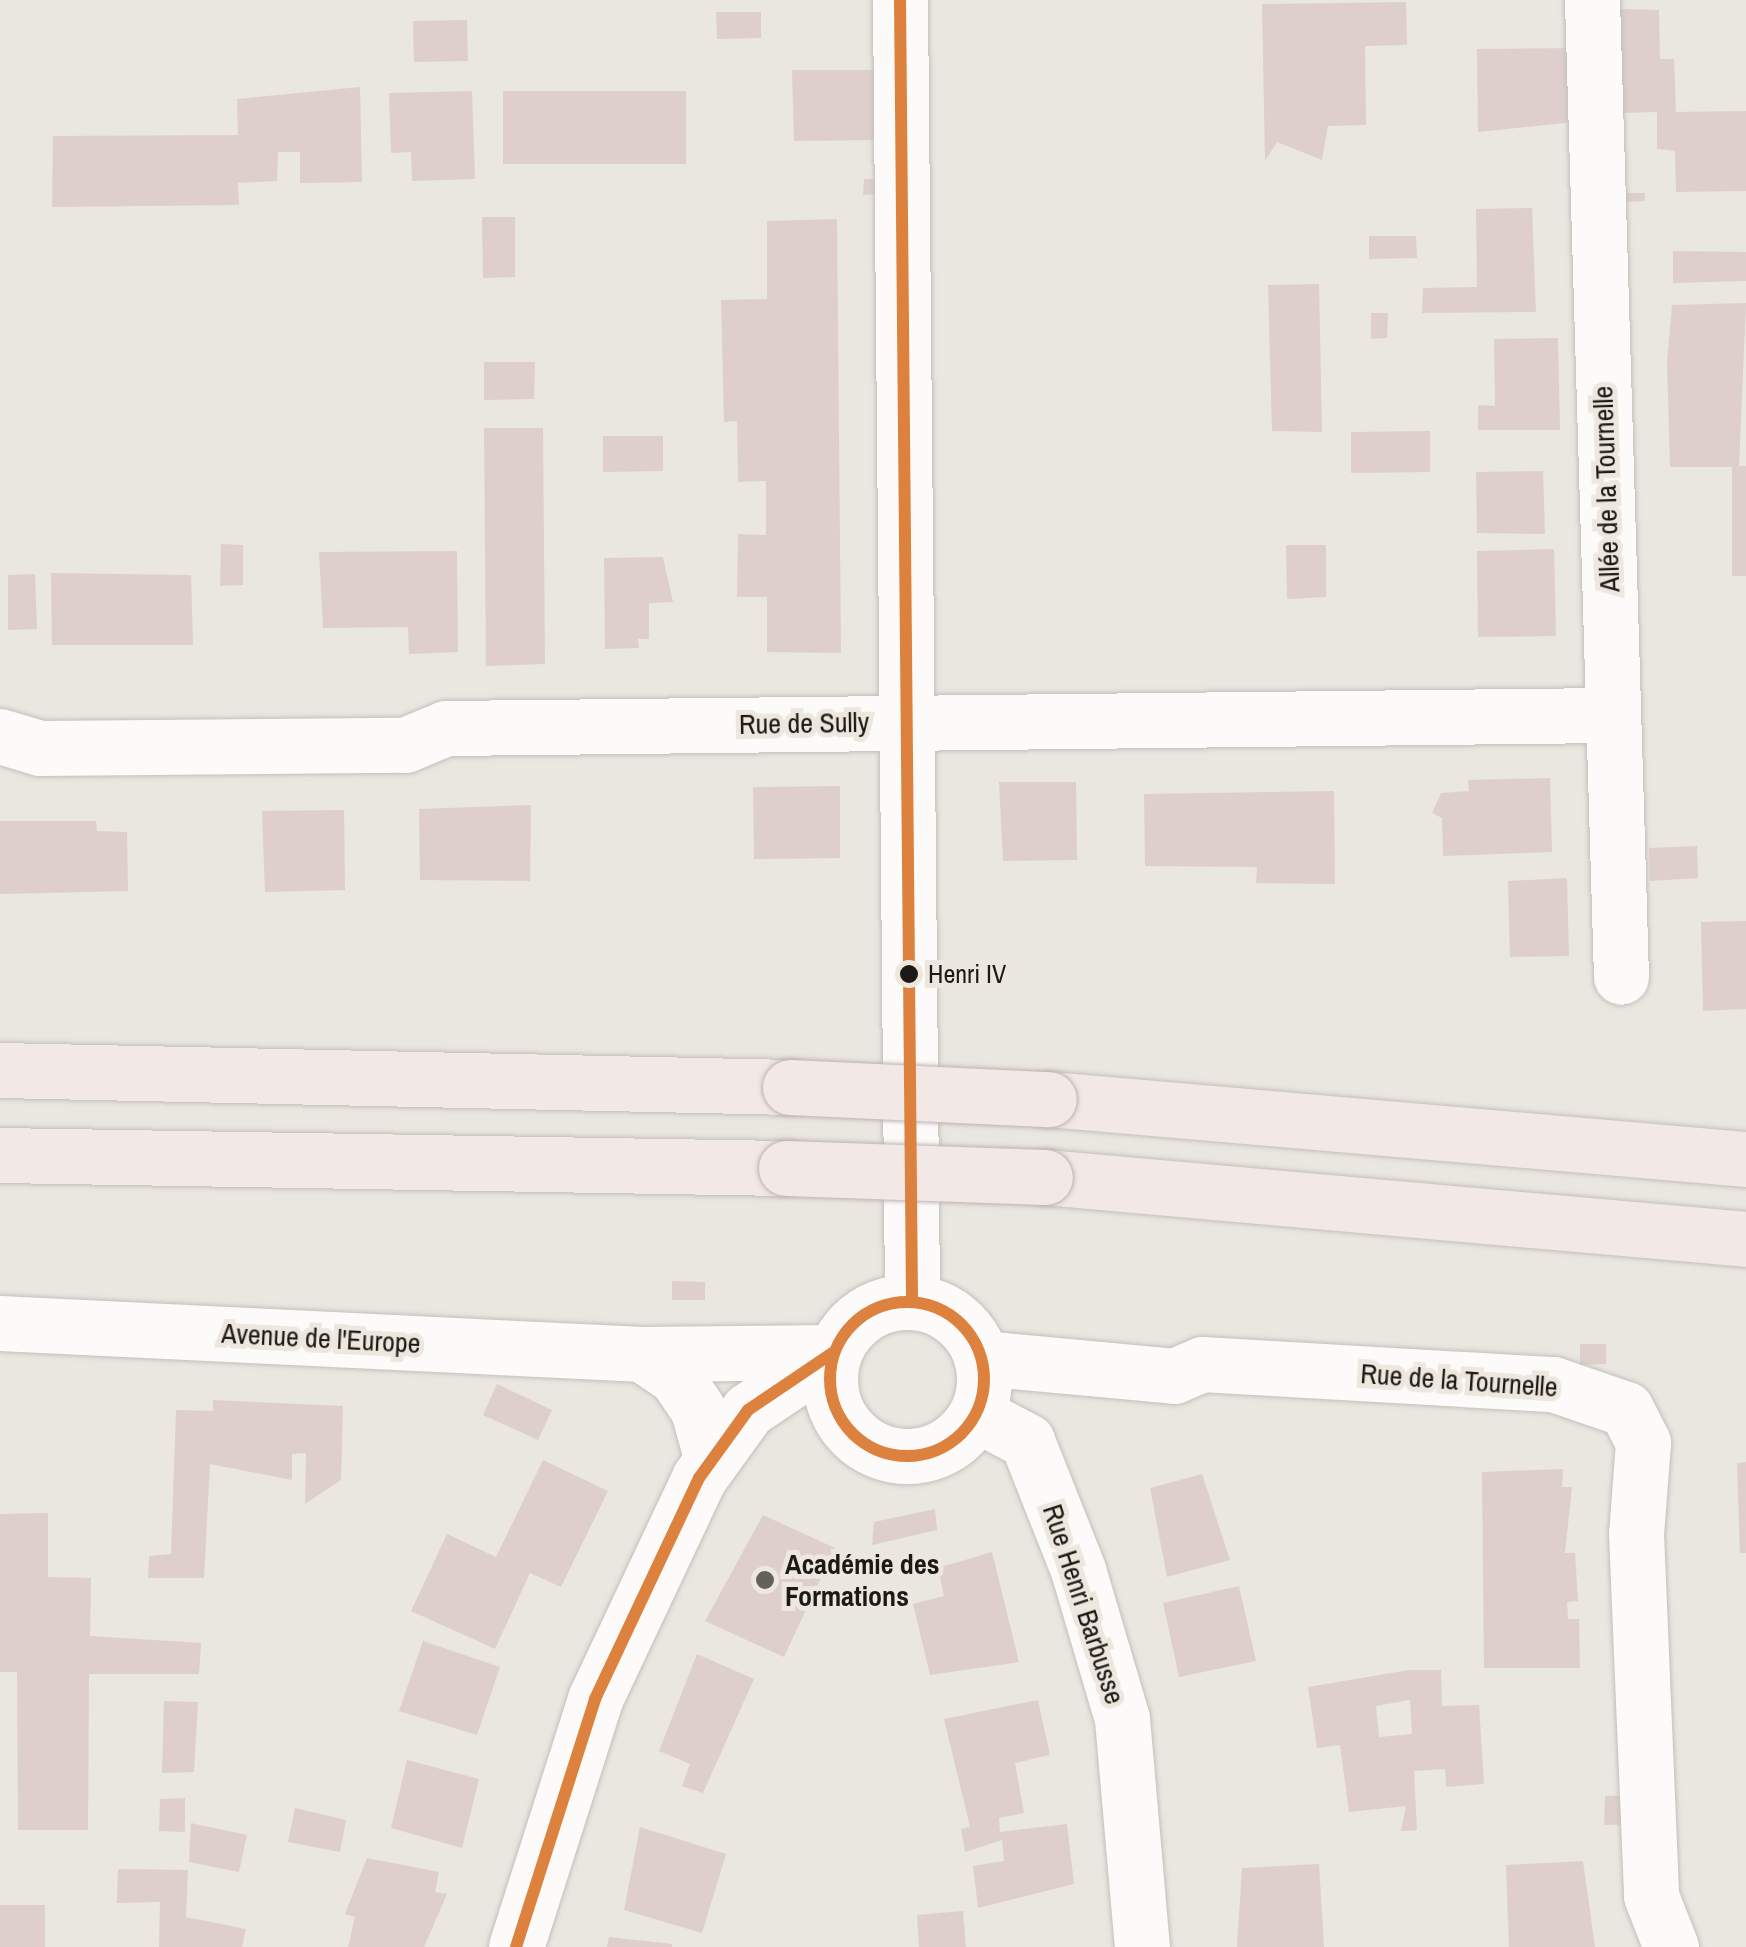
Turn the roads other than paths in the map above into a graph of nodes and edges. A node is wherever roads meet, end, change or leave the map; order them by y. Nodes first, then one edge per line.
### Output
1 (900, 0) edge
2 (1592, 0) edge
3 (1612, 715) junction
4 (907, 722) junction
5 (0, 736) edge
6 (1621, 977) dead end
7 (0, 1070) edge
8 (0, 1156) edge
9 (1746, 1159) edge
10 (1746, 1239) edge
11 (912, 1300) junction
12 (0, 1323) edge
13 (834, 1352) junction
14 (664, 1355) junction
15 (981, 1358) junction
16 (780, 1384) junction
17 (837, 1414) junction
18 (976, 1414) junction
19 (710, 1457) junction
20 (516, 1947) edge
21 (1142, 1947) edge
22 (1670, 1947) edge

1 - 4 street
2 - 3 street, Allée de la Tournelle
3 - 4 street, Rue de Sully
3 - 6 street, Allée de la Tournelle
4 - 5 street, Rue de Sully
4 - 11 street
7 - 9 highway, bridge
8 - 10 highway, bridge
11 - 13 street
11 - 15 street
12 - 14 street, Avenue de l'Europe
13 - 14 street, Avenue de l'Europe
13 - 16 street
13 - 17 street
14 - 16 street, Avenue de l'Europe
14 - 19 street
15 - 18 street
15 - 22 street, Rue de la Tournelle
16 - 17 street, Avenue de l'Europe
16 - 19 street
17 - 18 street
18 - 21 street, Rue Henri Barbusse
19 - 20 street

